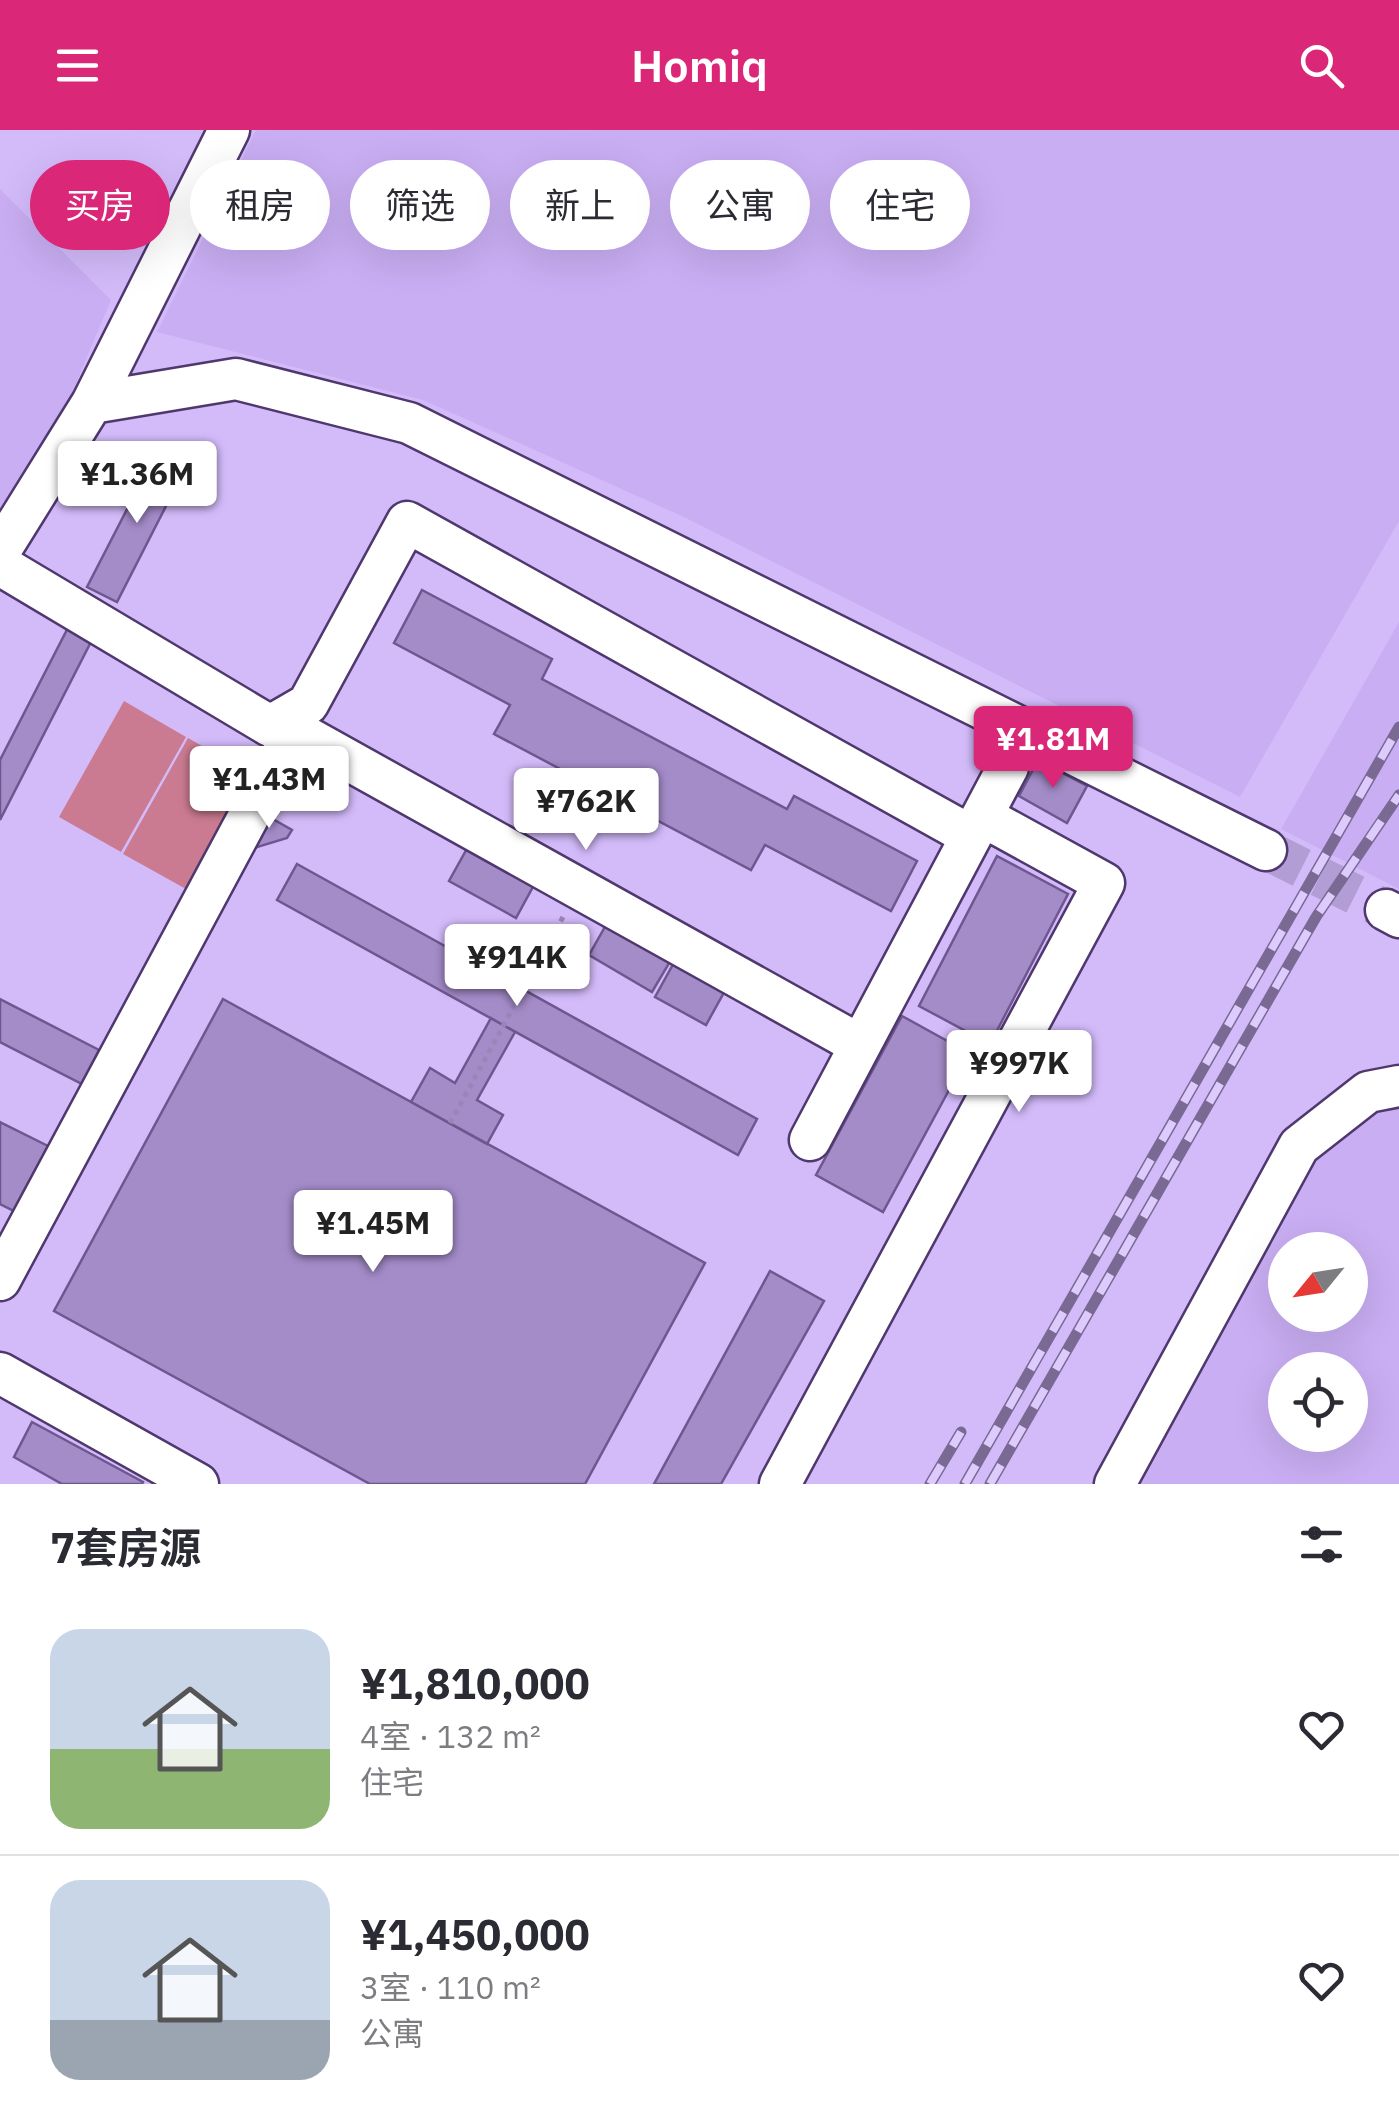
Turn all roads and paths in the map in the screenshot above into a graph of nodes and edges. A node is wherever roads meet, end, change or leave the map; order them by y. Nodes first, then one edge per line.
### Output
1 (229, 130) edge
2 (92, 404) junction
3 (0, 551) edge
4 (0, 565) edge
5 (286, 726) junction
6 (1008, 767) dead end
7 (976, 826) junction
8 (1266, 850) tunnel mouth
9 (579, 888) junction
10 (860, 1046) junction
11 (1399, 1086) edge
12 (450, 1123) dead end
13 (810, 1140) dead end
14 (0, 1280) edge
15 (0, 1373) edge
16 (198, 1484) edge
17 (780, 1484) edge
18 (1116, 1484) edge

1 - 2 street
2 - 3 street
2 - 8 street
4 - 5 street
5 - 7 street
5 - 9 street
5 - 14 street
6 - 7 street
7 - 10 street
7 - 17 street
9 - 10 street
9 - 12 path
10 - 13 street
11 - 18 street
15 - 16 street

